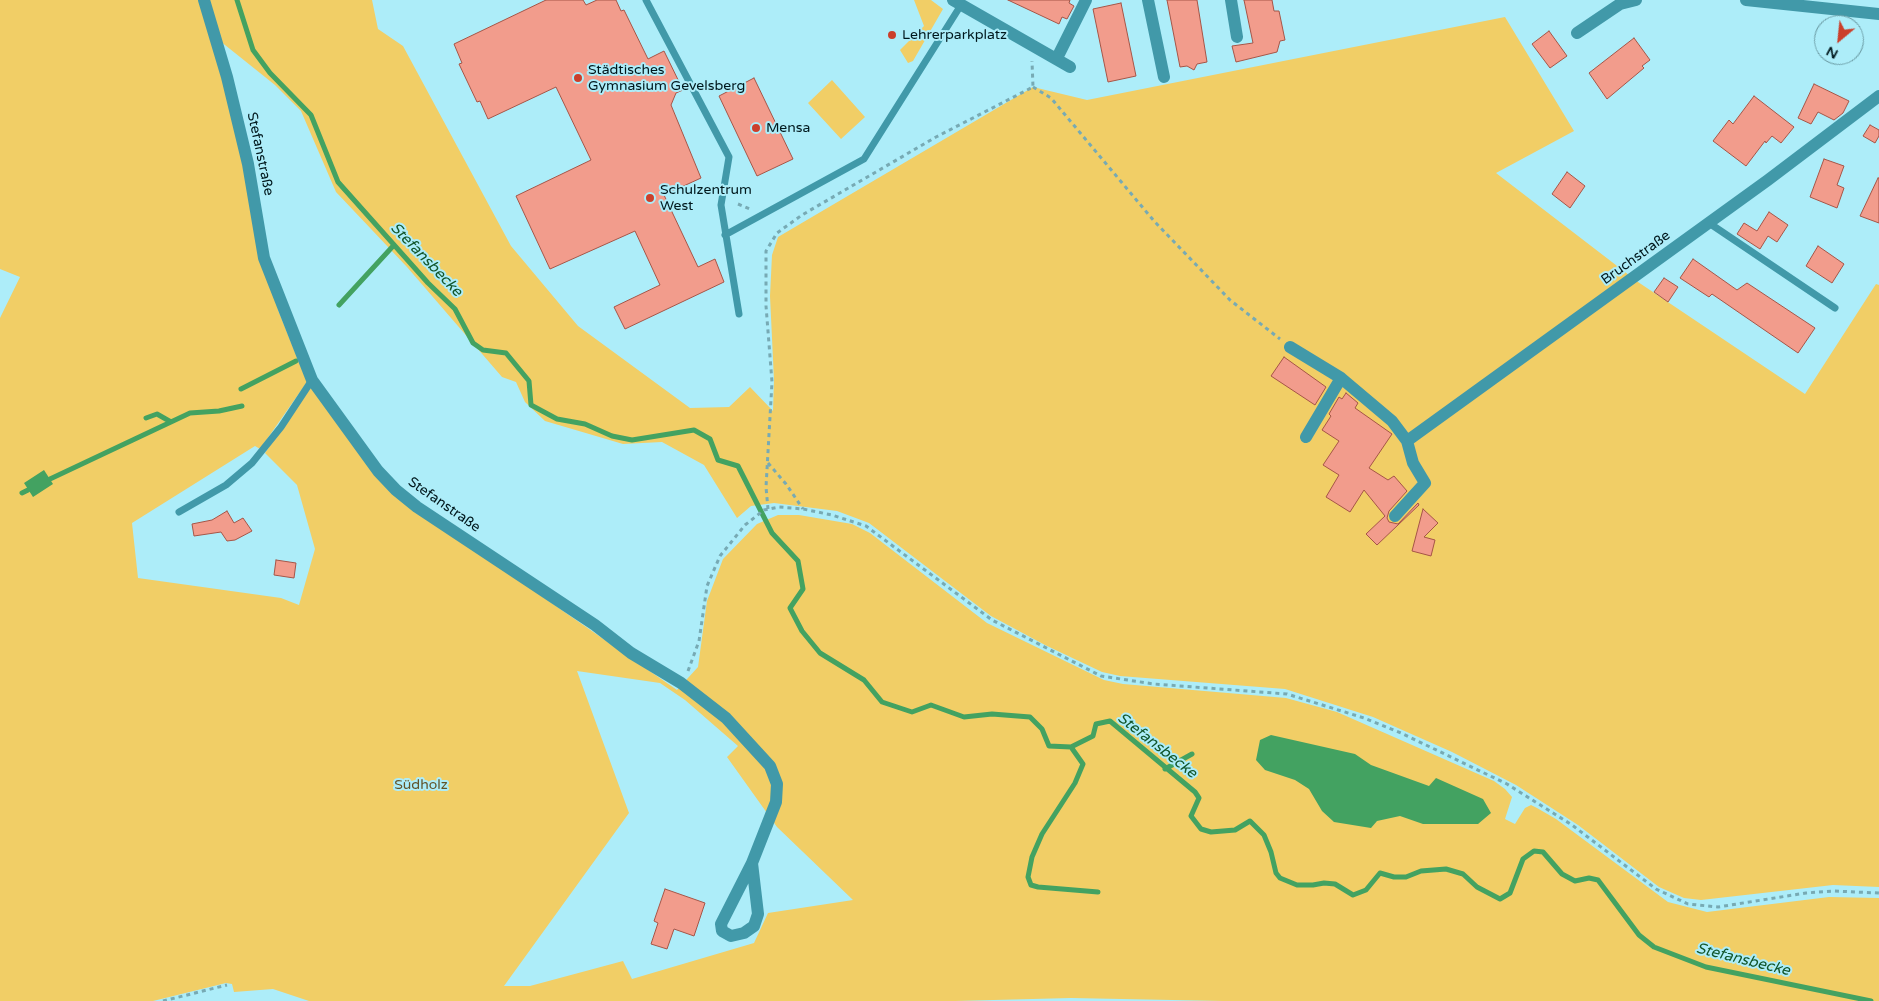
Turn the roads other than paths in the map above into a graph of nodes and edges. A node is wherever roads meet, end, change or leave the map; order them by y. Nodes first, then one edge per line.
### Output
1 (204, 0) edge
2 (646, 0) edge
3 (1086, 0) edge
4 (1148, 0) edge
5 (1231, 0) edge
6 (1636, 0) edge
7 (1746, 0) edge
8 (962, 3) edge
9 (1879, 14) edge
10 (1577, 33) dead end
11 (1238, 37) dead end
12 (1057, 58) junction
13 (1070, 67) dead end
14 (1164, 77) dead end
15 (1879, 96) edge
16 (1710, 223) junction
17 (725, 235) junction
18 (1835, 308) dead end
19 (739, 314) dead end
20 (1290, 347) road end
21 (1341, 378) junction
22 (312, 380) junction
23 (1306, 437) dead end
24 (1407, 441) junction
25 (179, 512) dead end
26 (1395, 516) dead end
27 (752, 863) junction

1 - 22 street, Stefanstraße
2 - 17 lane
3 - 12 street
4 - 14 street
5 - 11 street
6 - 10 street
7 - 9 street
8 - 12 street
8 - 17 lane
12 - 13 street
15 - 16 street, Bruchstraße
16 - 18 lane
16 - 24 street, Bruchstraße
17 - 19 lane
20 - 21 street
21 - 23 street
21 - 24 street
22 - 25 lane
22 - 27 street, Stefanstraße
24 - 26 street
27 - 27 street, Stefanstraße

